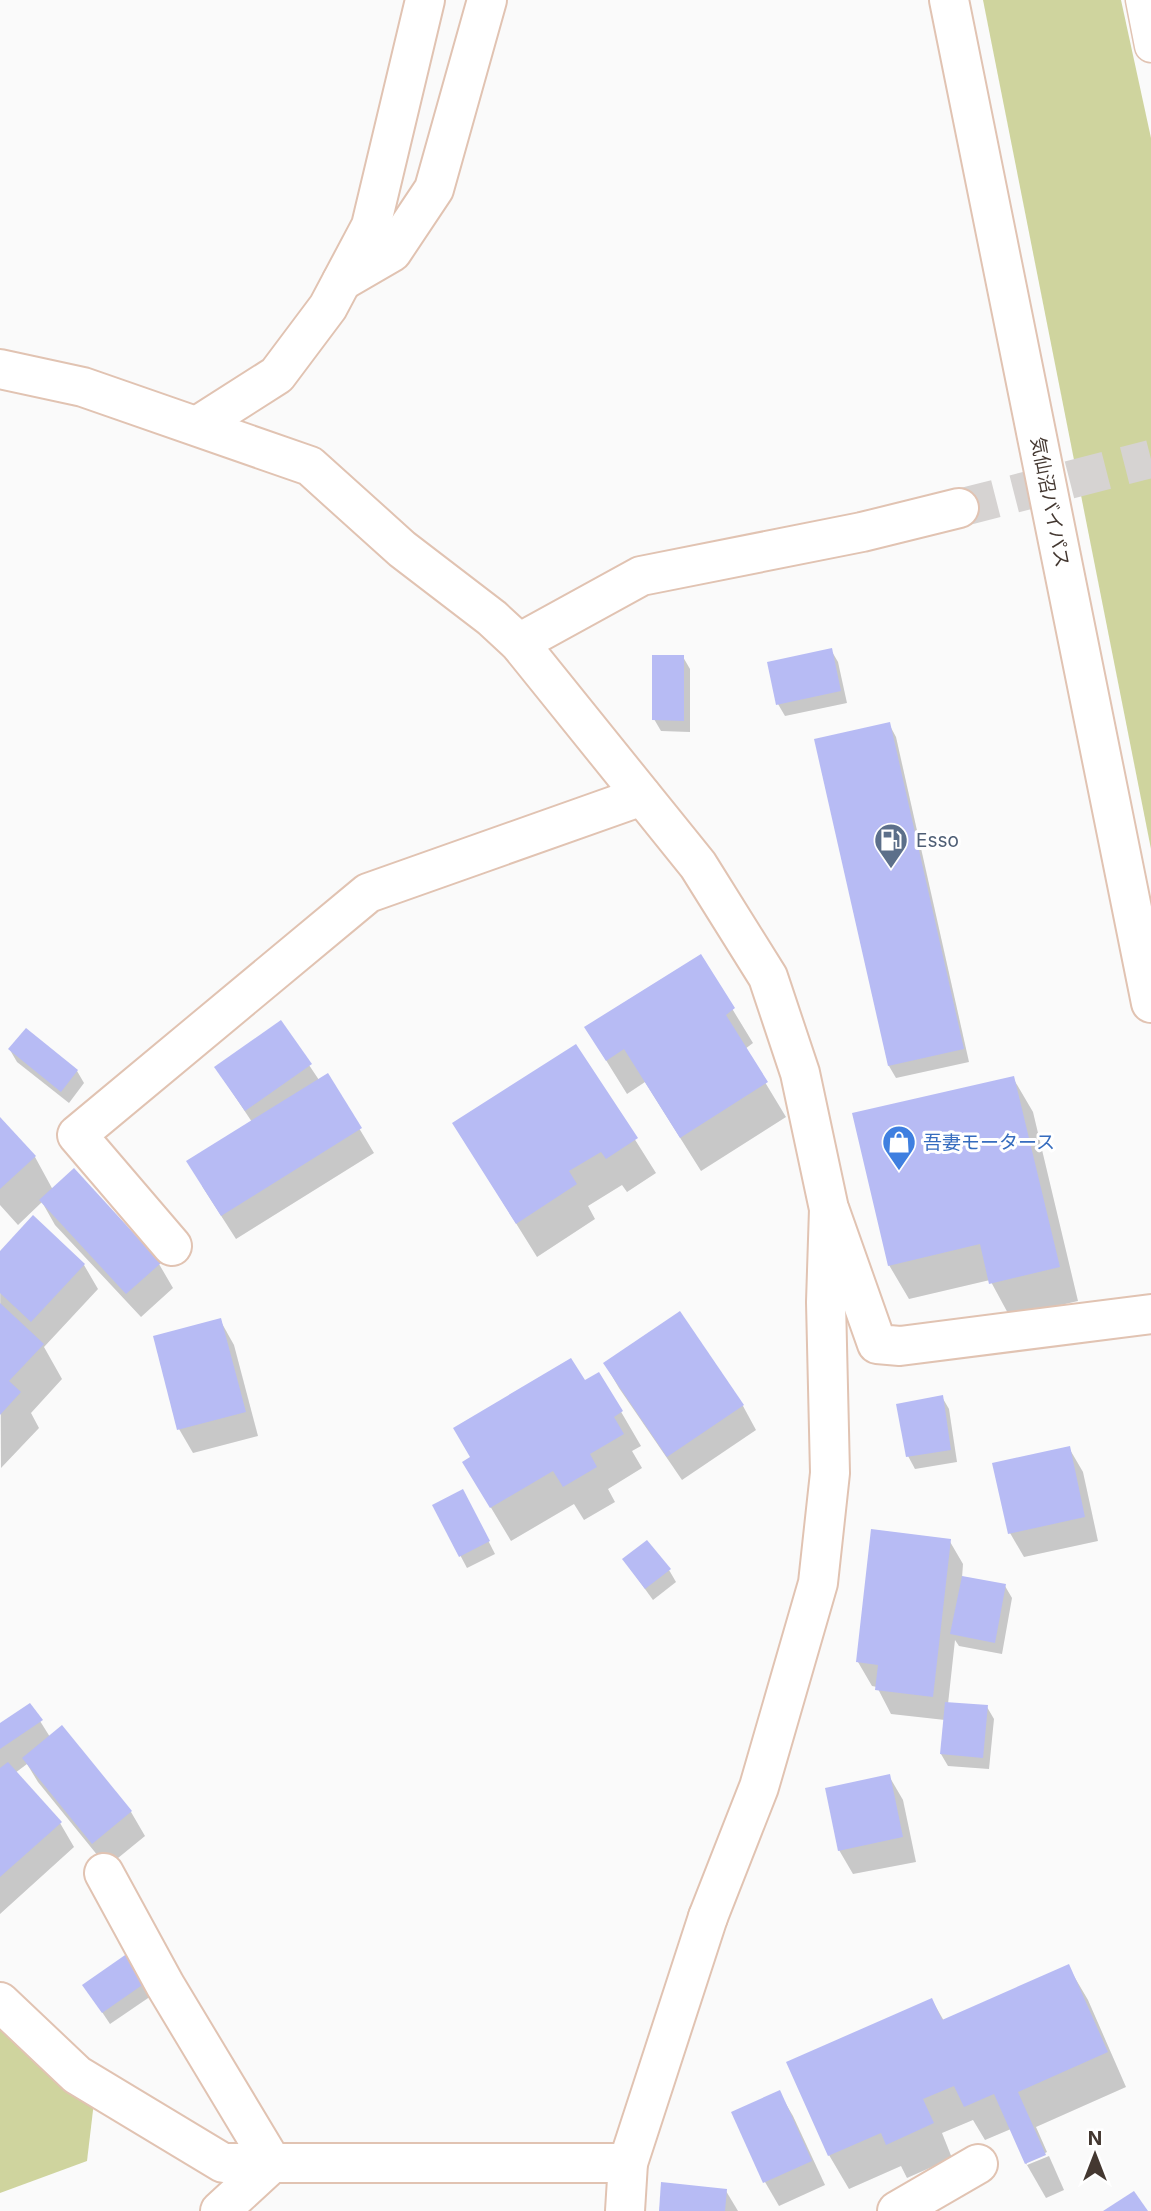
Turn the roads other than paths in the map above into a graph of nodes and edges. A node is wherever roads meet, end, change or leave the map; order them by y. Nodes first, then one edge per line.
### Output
1 (425, 0) edge
2 (487, 0) edge
3 (949, 0) edge
4 (1142, 0) edge
5 (1151, 46) edge
6 (342, 281) junction
7 (0, 369) edge
8 (197, 426) junction
9 (959, 508) tunnel mouth
10 (519, 643) junction
11 (642, 796) junction
12 (1151, 1003) edge
13 (829, 1209) junction
14 (172, 1246) dead end
15 (1151, 1314) edge
16 (104, 1873) dead end
17 (0, 2002) edge
18 (272, 2163) junction
19 (628, 2163) junction
20 (978, 2164) dead end
21 (220, 2211) edge
22 (625, 2211) edge
23 (897, 2211) edge

1 - 6 main road
2 - 6 main road
3 - 12 main road, 気仙沼バイパス
4 - 5 lane
6 - 8 main road
7 - 8 main road
8 - 10 main road
9 - 10 main road
10 - 11 main road
11 - 13 main road
11 - 14 main road
13 - 15 main road
13 - 19 main road
16 - 18 main road
17 - 18 main road
18 - 19 main road
18 - 21 main road
19 - 22 main road
20 - 23 main road

